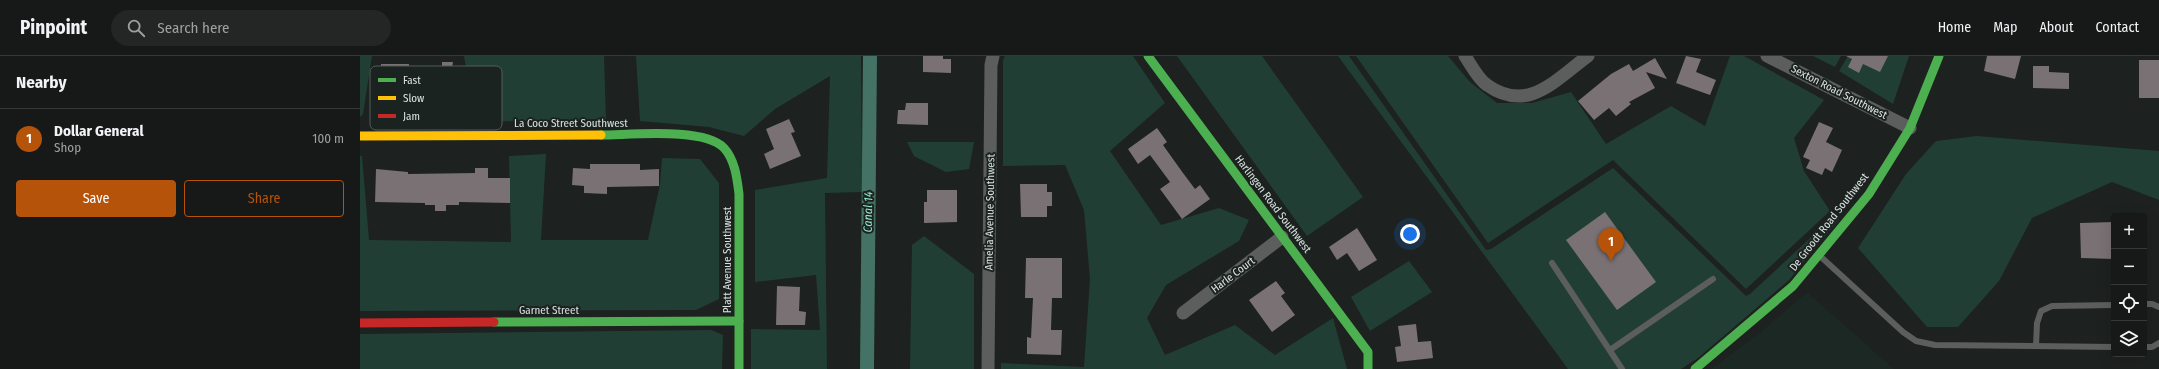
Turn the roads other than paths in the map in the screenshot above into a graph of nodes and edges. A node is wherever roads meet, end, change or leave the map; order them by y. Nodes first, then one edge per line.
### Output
1 (993, 56) edge
2 (1148, 56) edge
3 (1465, 56) edge
4 (1588, 56) edge
5 (1767, 56) edge
6 (1939, 56) edge
7 (1910, 128) junction
8 (360, 136) edge
9 (729, 153) joint
10 (1282, 237) junction
11 (1819, 255) junction
12 (1552, 263) dead end
13 (1713, 278) dead end
14 (2147, 304) edge
15 (2111, 305) edge
16 (2159, 307) edge
17 (1183, 313) dead end
18 (739, 321) junction
19 (360, 323) edge
20 (2159, 342) edge
21 (2036, 346) junction
22 (2111, 347) edge
23 (2147, 347) edge
24 (1610, 350) junction
25 (739, 369) edge
26 (988, 369) edge
27 (1368, 369) edge
28 (1622, 369) edge
29 (1695, 369) edge

1 - 26 street, Amelia Avenue Southwest
2 - 10 street, Harlingen Road Southwest
3 - 4 street
5 - 7 street, Sexton Road Southwest
6 - 7 street, De Groodt Road Southwest
7 - 11 street, De Groodt Road Southwest
8 - 9 street, La Coco Street Southwest
9 - 18 street, Platt Avenue Southwest
10 - 17 street, Harle Court
10 - 27 street, Harlingen Road Southwest
11 - 21 lane
11 - 29 street, De Groodt Road Southwest
12 - 24 lane
13 - 24 lane
14 - 16 lane
15 - 21 lane
18 - 19 street, Garnet Street
18 - 25 street, Platt Avenue Southwest
20 - 23 lane
21 - 22 lane
24 - 28 lane

